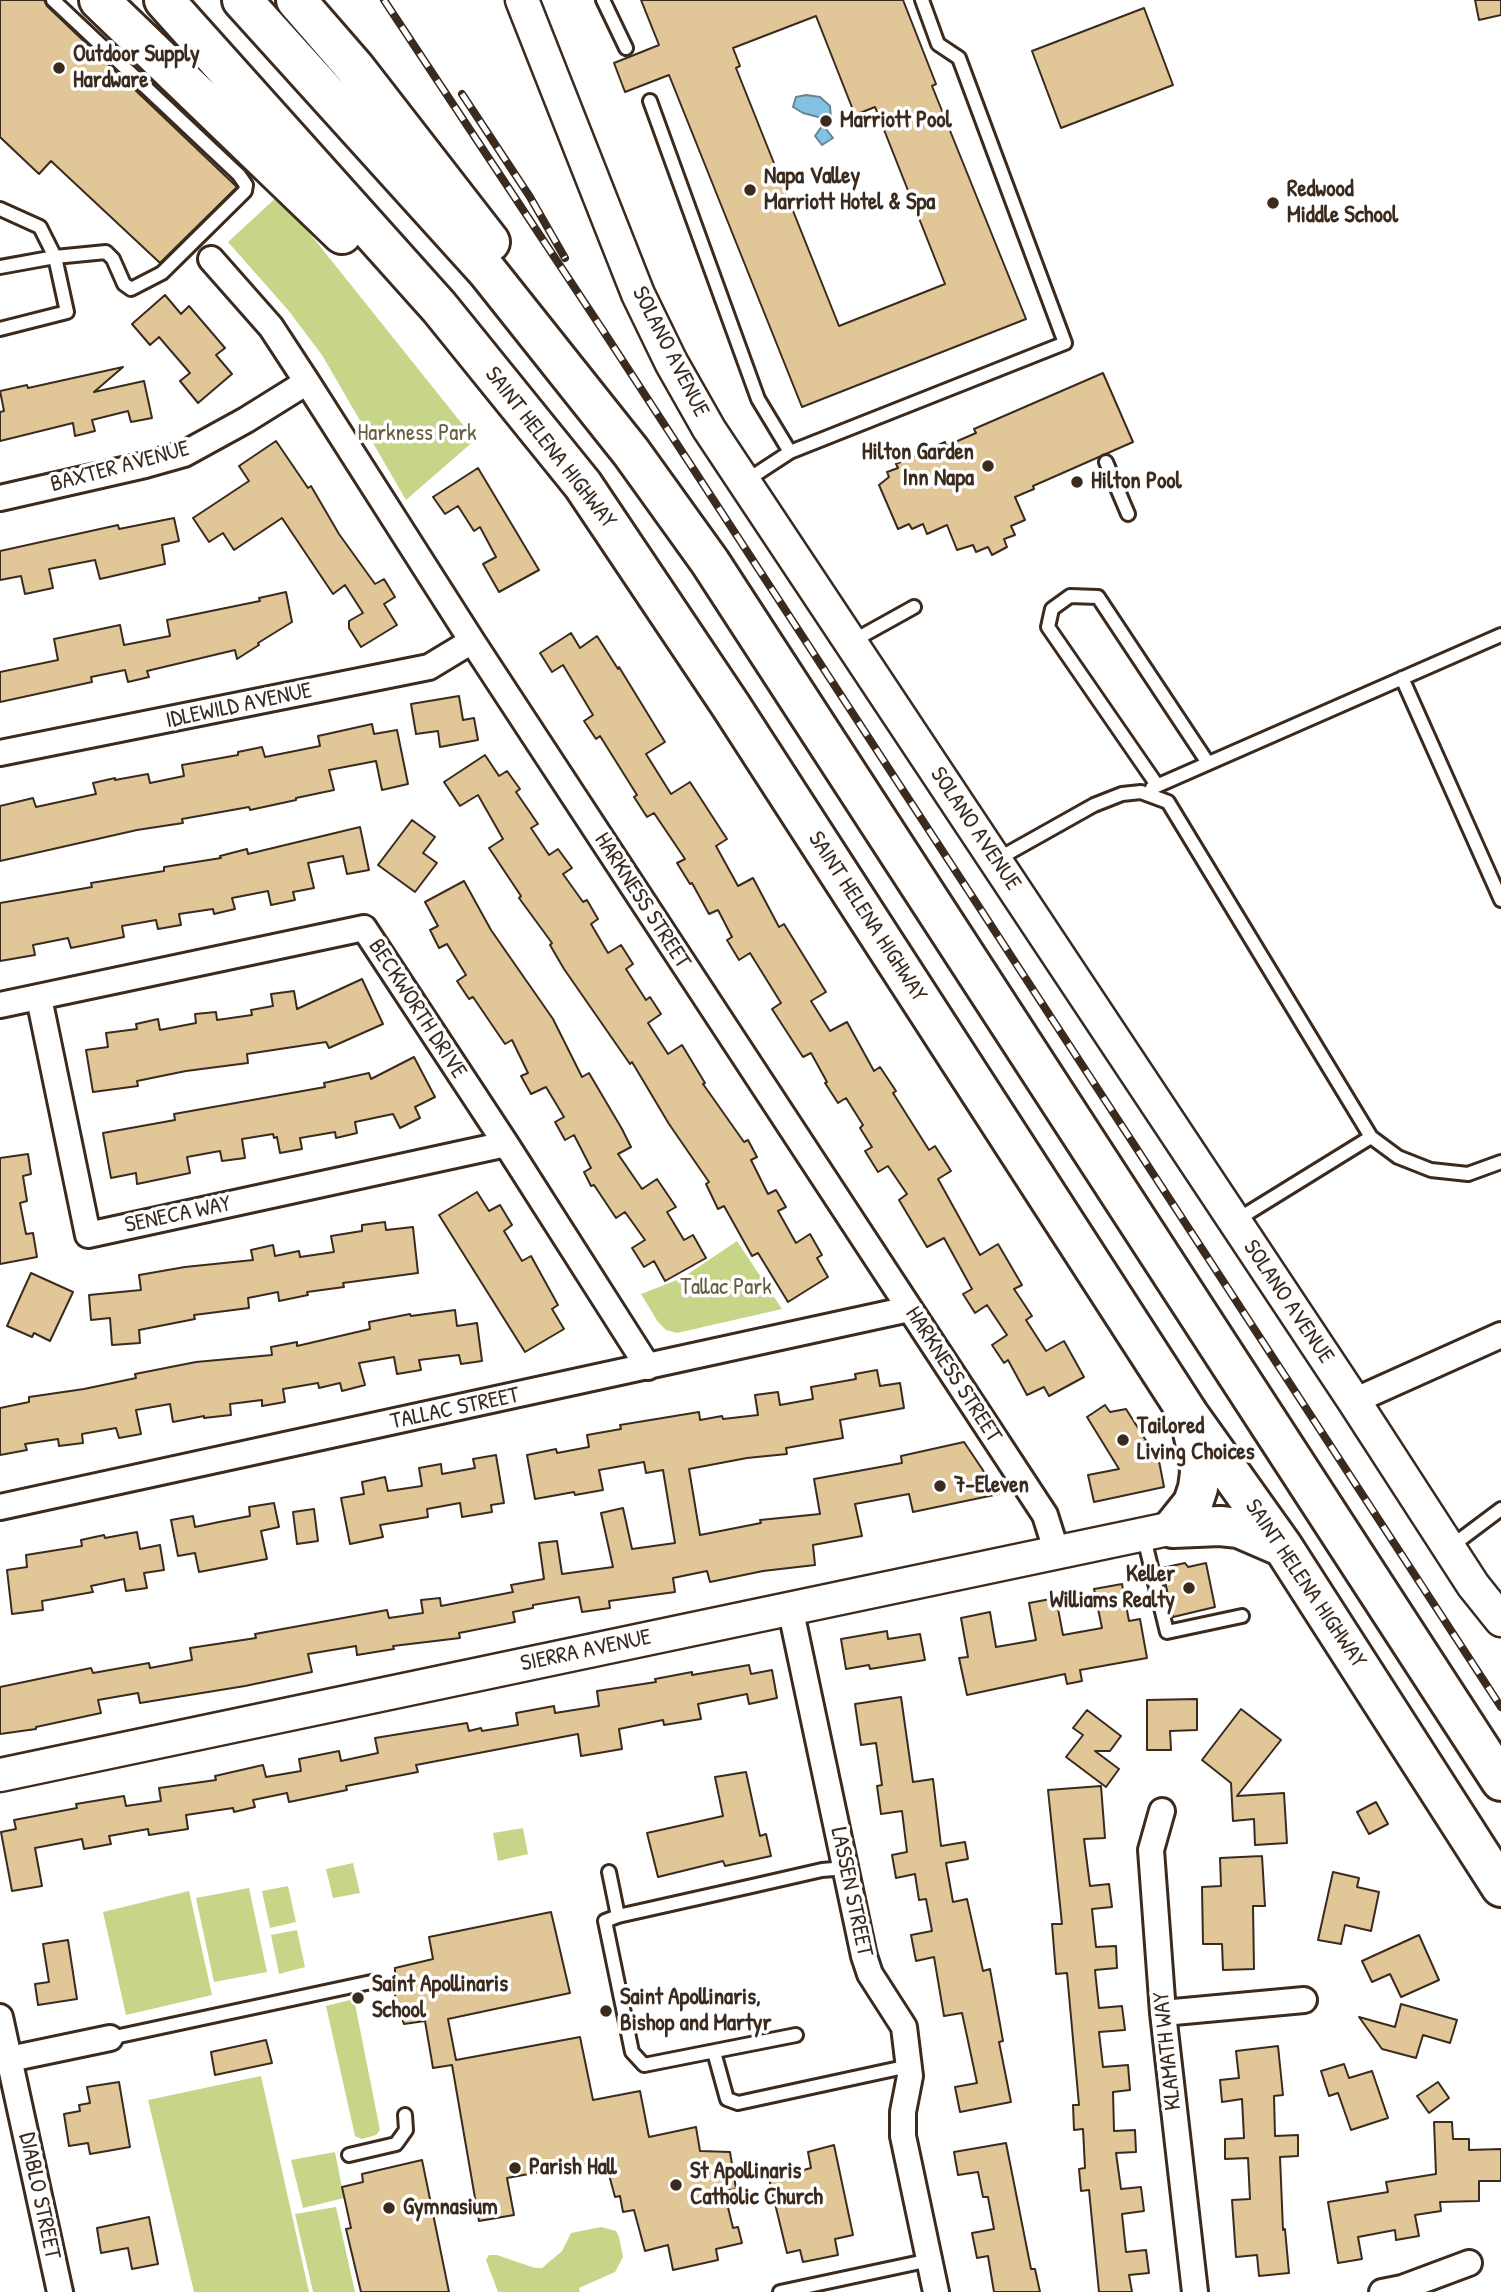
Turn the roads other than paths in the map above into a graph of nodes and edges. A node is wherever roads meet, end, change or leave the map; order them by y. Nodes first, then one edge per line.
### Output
1 (53, 0) edge
2 (99, 0) edge
3 (164, 0) edge
4 (242, 0) edge
5 (296, 0) edge
6 (522, 0) edge
7 (603, 0) edge
8 (922, 0) edge
9 (626, 48) dead end
10 (650, 101) dead end
11 (0, 209) edge
12 (55, 257) junction
13 (211, 259) dead end
14 (0, 267) edge
15 (0, 329) edge
16 (307, 382) junction
17 (511, 398) junction
18 (631, 452) junction
19 (790, 452) junction
20 (1106, 462) dead end
21 (744, 482) junction
22 (0, 498) edge
23 (1128, 514) dead end
24 (914, 607) dead end
25 (1501, 635) edge
26 (472, 641) junction
27 (851, 642) junction
28 (1402, 678) junction
29 (0, 753) edge
30 (1208, 763) junction
31 (1157, 785) junction
32 (1142, 792) junction
33 (995, 860) junction
34 (1501, 900) edge
35 (39, 998) junction
36 (0, 1005) edge
37 (1371, 1137) junction
38 (506, 1144) junction
39 (1501, 1161) edge
40 (1235, 1222) junction
41 (909, 1309) junction
42 (1501, 1335) edge
43 (648, 1367) junction
44 (1354, 1401) junction
45 (1189, 1415) junction
46 (0, 1507) edge
47 (1501, 1509) edge
48 (1158, 1531) junction
49 (1283, 1547) junction
50 (1449, 1548) junction
51 (1057, 1553) junction
52 (790, 1607) junction
53 (1242, 1616) dead end
54 (1501, 1620) edge
55 (0, 1775) edge
56 (1501, 1782) edge
57 (1162, 1811) dead end
58 (846, 1868) junction
59 (609, 1871) dead end
60 (1501, 1887) edge
61 (618, 1916) junction
62 (376, 1981) dead end
63 (1304, 2000) dead end
64 (1163, 2013) junction
65 (0, 2017) edge
66 (796, 2035) dead end
67 (110, 2038) joint
68 (714, 2052) junction
69 (5, 2060) edge
70 (909, 2066) junction
71 (405, 2115) dead end
72 (349, 2155) dead end
73 (930, 2260) junction
74 (1469, 2263) dead end
75 (60, 2292) edge
76 (780, 2292) edge
77 (936, 2292) edge
78 (1195, 2292) edge
79 (1382, 2292) edge

1 - 12 lane
2 - 17 highway
3 - 17 highway, SAINT HELENA HIGHWAY
4 - 18 highway
5 - 18 highway
6 - 21 street, SOLANO AVENUE
7 - 9 lane
8 - 19 lane
10 - 19 lane
11 - 12 lane
12 - 14 lane
12 - 15 lane
13 - 16 street, HARKNESS STREET
16 - 22 street, BAXTER AVENUE
16 - 26 street, HARKNESS STREET
17 - 45 highway, SAINT HELENA HIGHWAY
18 - 56 highway
19 - 21 lane
20 - 23 lane
21 - 27 street, SOLANO AVENUE
24 - 27 lane
25 - 28 lane
26 - 29 street, IDLEWILD AVENUE
26 - 41 street, HARKNESS STREET
27 - 33 street, SOLANO AVENUE
28 - 30 lane
28 - 34 lane
30 - 31 lane
30 - 31 lane
31 - 32 lane
32 - 33 lane
32 - 37 lane
33 - 40 street, SOLANO AVENUE
35 - 36 street, BECKWORTH DRIVE
35 - 38 street, BECKWORTH DRIVE
35 - 38 street, SENECA WAY
37 - 39 lane
37 - 40 lane
38 - 43 street, BECKWORTH DRIVE
40 - 44 street, SOLANO AVENUE
41 - 43 street, TALLAC STREET
41 - 51 street, HARKNESS STREET
42 - 44 street
43 - 46 street, TALLAC STREET
44 - 50 street, SOLANO AVENUE
45 - 48 highway
45 - 49 highway, SAINT HELENA HIGHWAY
47 - 50 lane
48 - 49 highway
48 - 51 street, SIERRA AVENUE
48 - 53 lane
49 - 60 highway, SAINT HELENA HIGHWAY
50 - 54 street, SOLANO AVENUE
51 - 52 street, SIERRA AVENUE
52 - 55 street, SIERRA AVENUE
52 - 58 street, LASSEN STREET
57 - 64 street, KLAMATH WAY
58 - 61 lane
58 - 70 street, LASSEN STREET
59 - 61 lane
61 - 68 lane
62 - 67 lane
63 - 64 street
64 - 78 street, KLAMATH WAY
65 - 69 street, DIABLO STREET
66 - 68 lane
67 - 69 street
68 - 70 lane
69 - 75 street, DIABLO STREET
70 - 73 street, LASSEN STREET
71 - 72 lane
73 - 76 lane
73 - 77 street, LASSEN STREET
74 - 79 street

